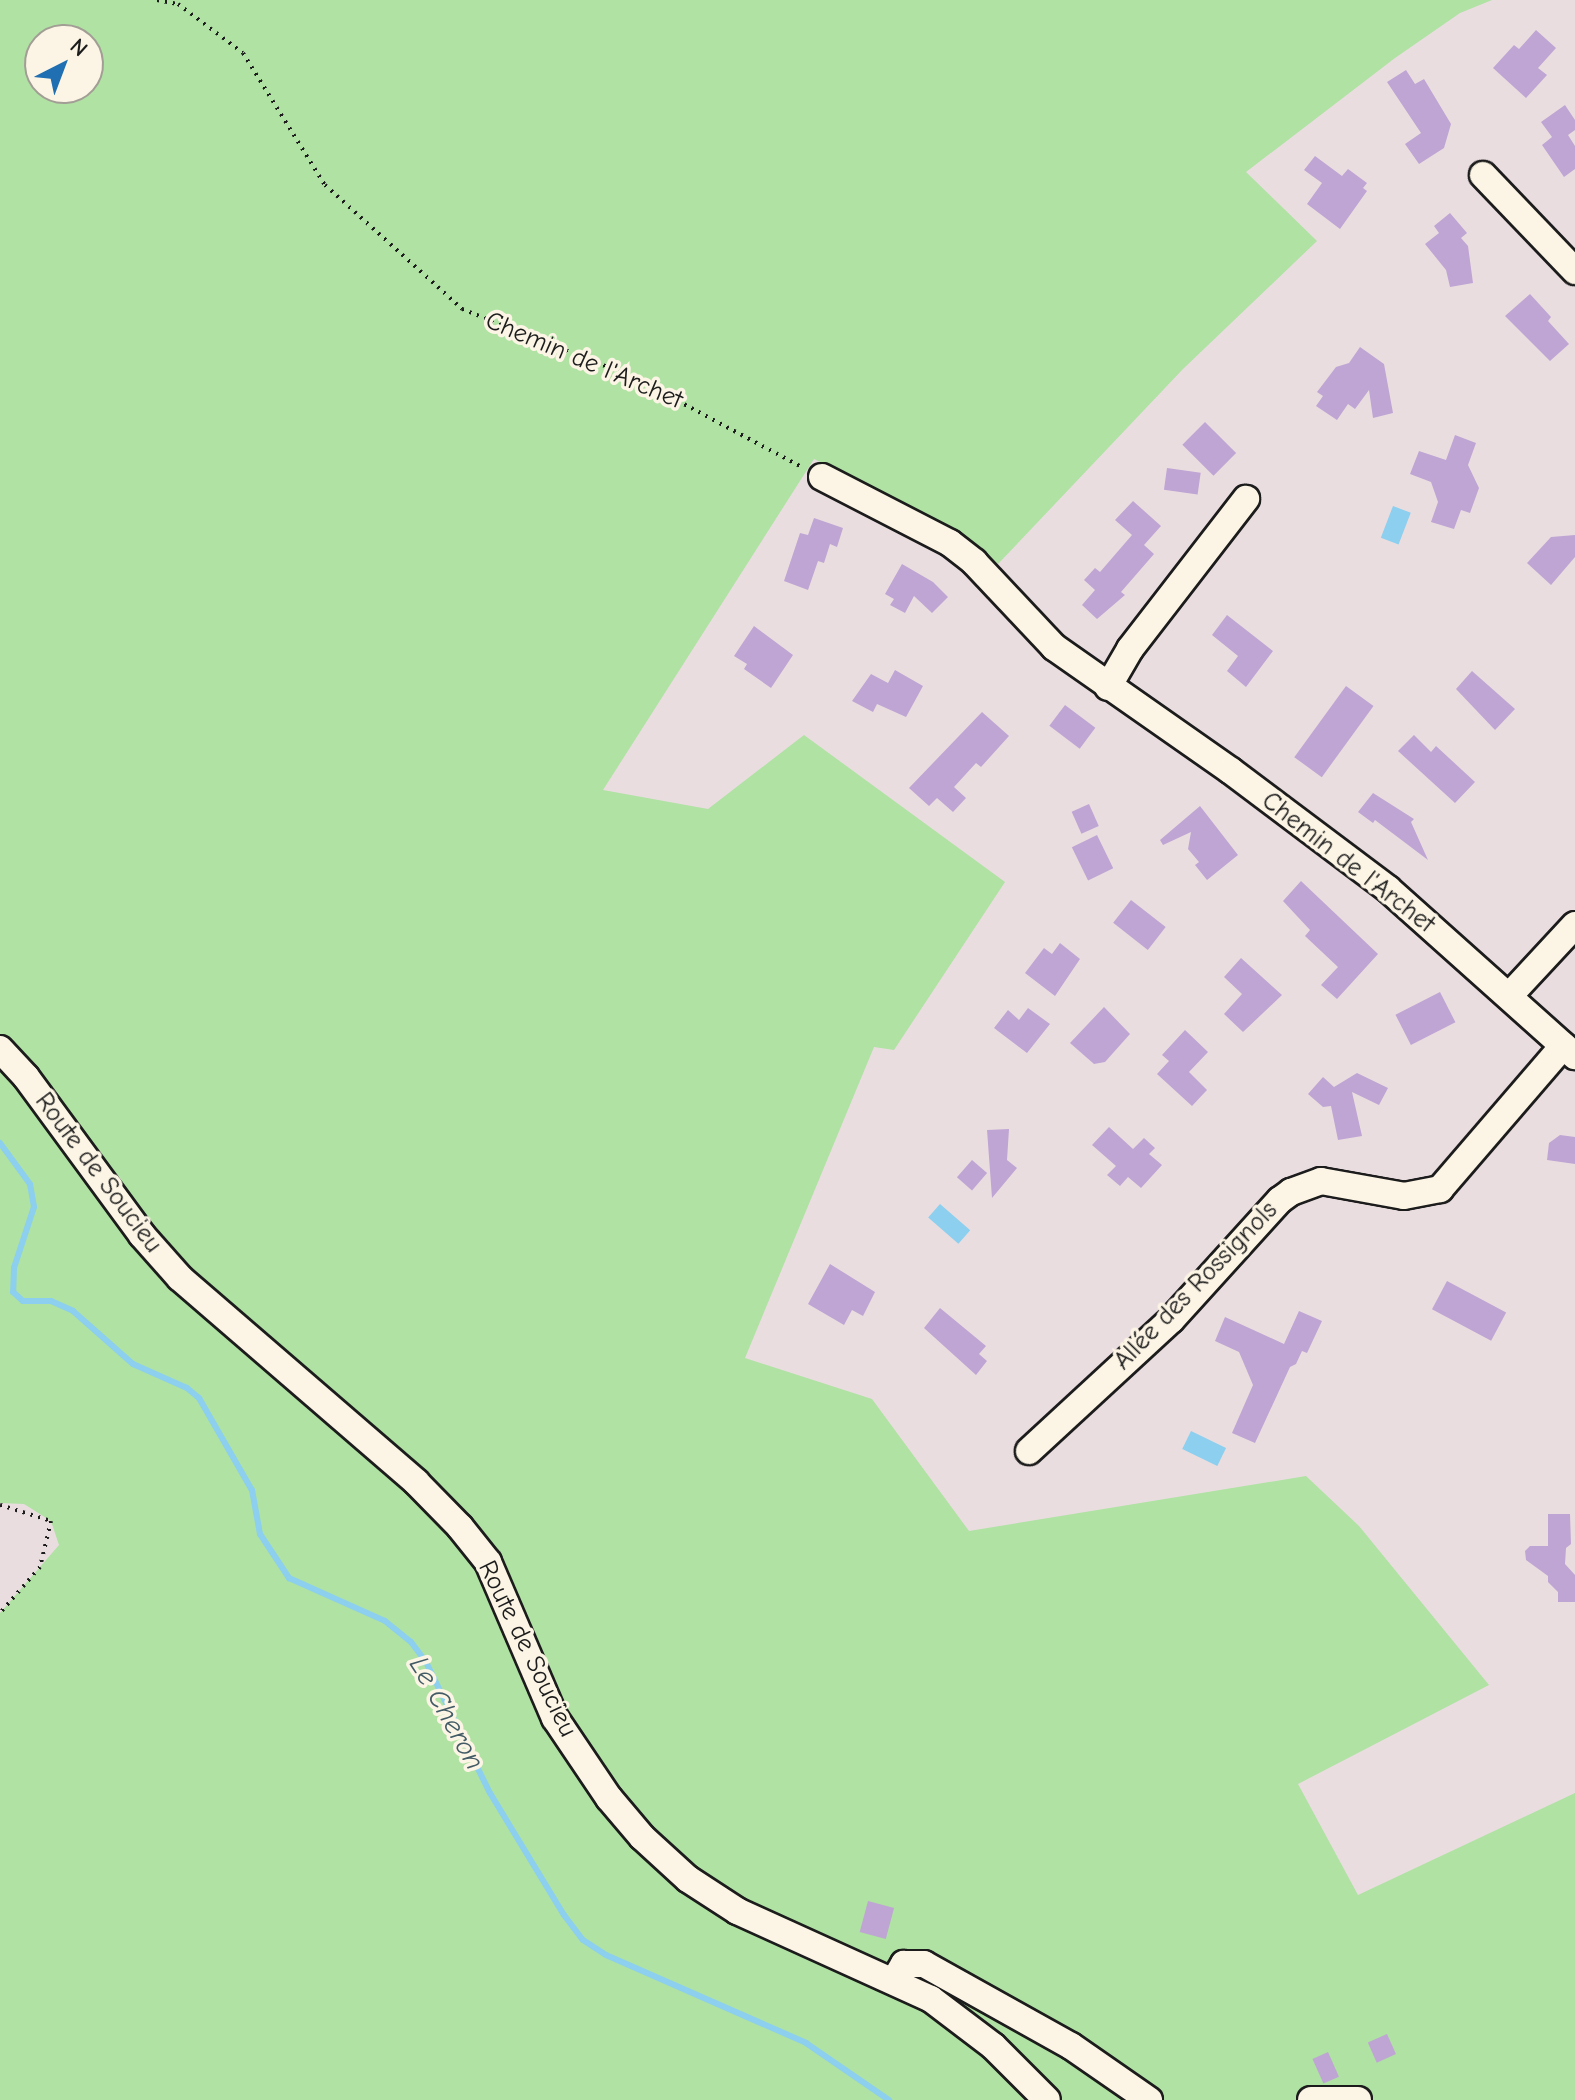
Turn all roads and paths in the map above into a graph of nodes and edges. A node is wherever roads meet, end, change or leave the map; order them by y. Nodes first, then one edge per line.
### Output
1 (157, 0) edge
2 (1483, 175) dead end
3 (1575, 271) edge
4 (822, 477) joint
5 (1246, 499) dead end
6 (1108, 687) junction
7 (1575, 925) edge
8 (1509, 996) junction
9 (0, 1049) edge
10 (1569, 1051) edge
11 (1029, 1451) dead end
12 (0, 1505) edge
13 (0, 1613) edge
14 (894, 1981) junction
15 (1047, 2100) edge
16 (1149, 2100) edge
17 (1311, 2100) edge
18 (1358, 2100) edge

1 - 4 path, Chemin de l'Archet
2 - 3 street
4 - 6 street, Chemin de l'Archet
5 - 6 street
6 - 8 street, Chemin de l'Archet
7 - 8 street
8 - 10 street, Chemin de l'Archet
9 - 14 street, Route de Soucieu
10 - 11 street, Allée des Rossignols
12 - 13 path
14 - 15 street, Route de Soucieu
14 - 16 street
17 - 18 street

